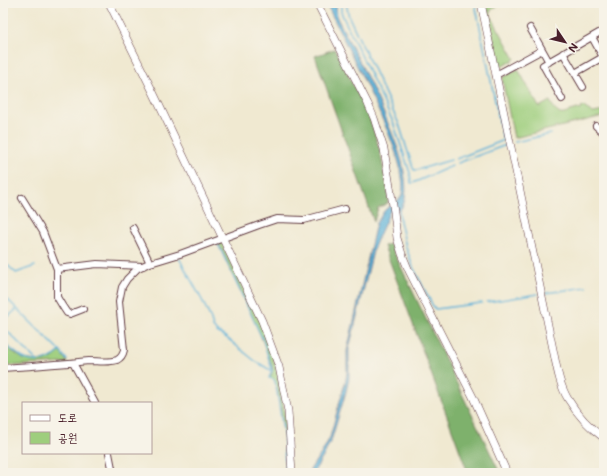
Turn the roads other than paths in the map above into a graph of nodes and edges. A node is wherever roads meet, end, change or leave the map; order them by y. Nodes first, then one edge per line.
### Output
1 (109, 3) edge
2 (317, 3) edge
3 (481, 3) edge
4 (530, 28) dead end
5 (604, 30) edge
6 (592, 37) junction
7 (542, 50) junction
8 (563, 53) junction
9 (549, 62) junction
10 (575, 73) junction
11 (496, 76) junction
12 (583, 87) dead end
13 (562, 99) dead end
14 (596, 126) dead end
15 (604, 133) edge
16 (22, 198) dead end
17 (345, 209) dead end
18 (133, 228) dead end
19 (223, 238) junction
20 (150, 263) junction
21 (143, 266) junction
22 (57, 269) junction
23 (83, 309) dead end
24 (73, 363) junction
25 (3, 368) edge
26 (94, 402) edge
27 (604, 438) edge
28 (109, 454) edge
29 (113, 473) edge
30 (292, 473) edge
31 (507, 473) edge

1 - 19 street
2 - 31 street
3 - 11 street
4 - 7 street
5 - 6 street
6 - 8 street
6 - 10 street
7 - 9 street
7 - 11 street
8 - 9 street
8 - 10 street
9 - 13 street
10 - 12 street
11 - 27 street
14 - 15 street
16 - 22 street
17 - 19 street
18 - 20 street
19 - 20 street
19 - 30 street
20 - 21 street
21 - 22 street
21 - 24 street
22 - 23 street
24 - 25 street
24 - 26 street
28 - 29 street

